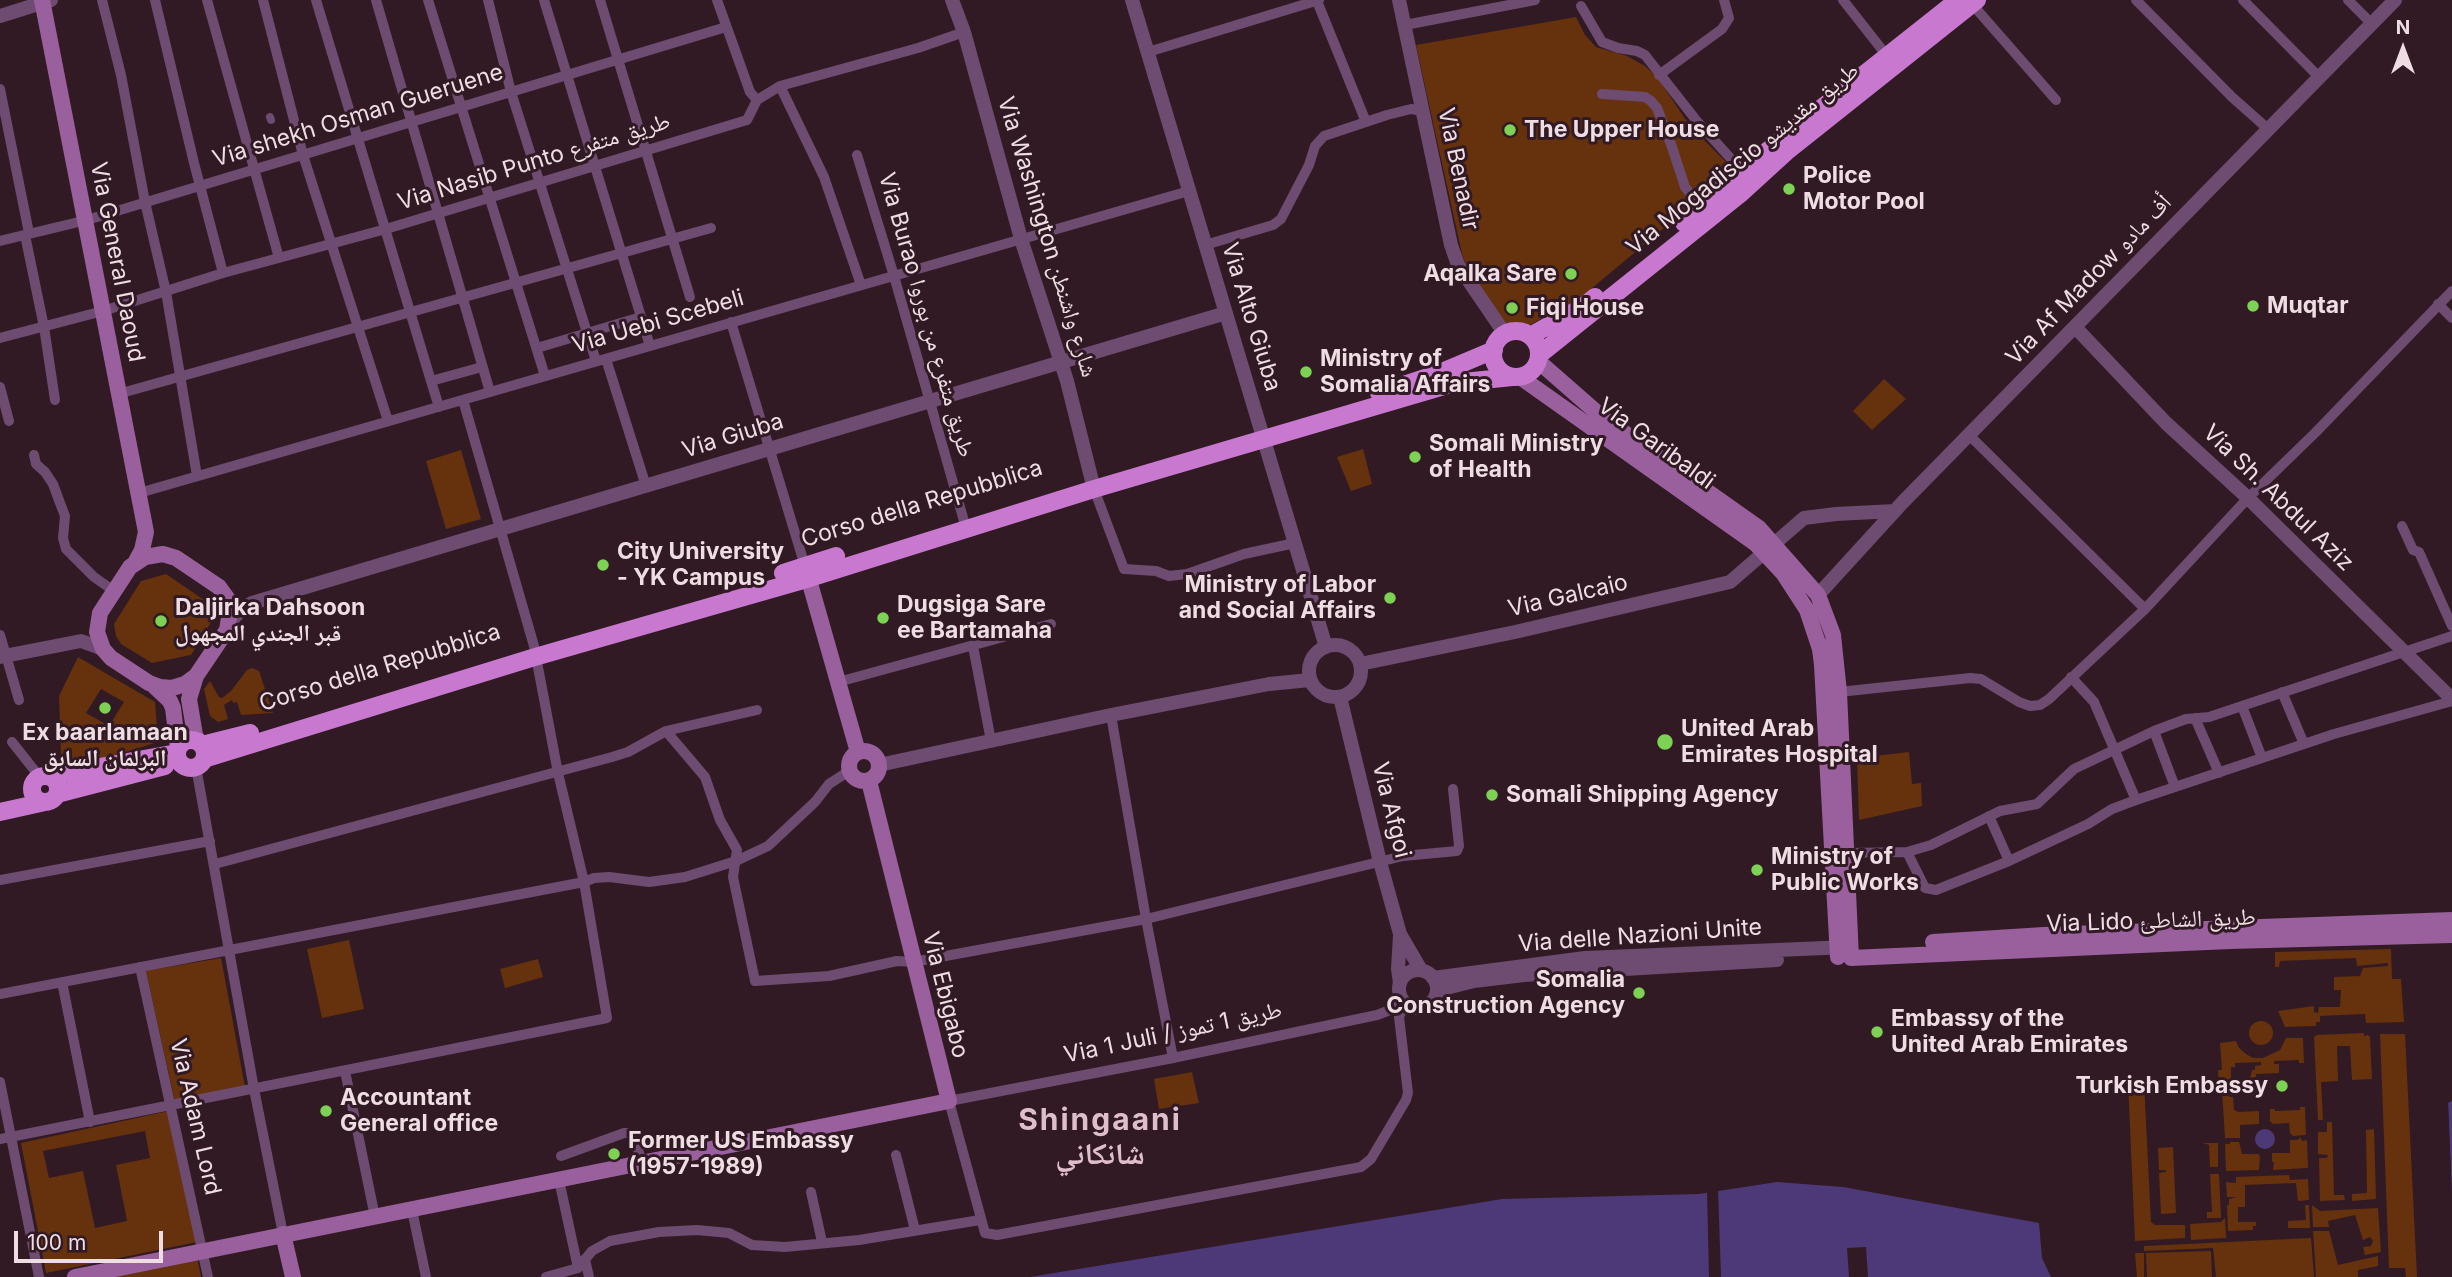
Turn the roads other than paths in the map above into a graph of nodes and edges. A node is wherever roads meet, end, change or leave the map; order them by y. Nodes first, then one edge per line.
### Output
1 (102, 0) edge
2 (155, 0) edge
3 (207, 0) edge
4 (264, 0) edge
5 (316, 0) edge
6 (376, 0) edge
7 (428, 0) edge
8 (488, 0) edge
9 (544, 0) edge
10 (600, 0) edge
11 (717, 0) edge
12 (952, 0) edge
13 (1132, 0) edge
14 (1318, 0) edge
15 (1399, 0) edge
16 (1535, 0) edge
17 (1724, 0) edge
18 (1843, 0) edge
19 (2136, 0) edge
20 (2243, 0) edge
21 (2348, 0) edge
22 (2395, 0) edge
23 (45, 1) edge
24 (1969, 1) edge
25 (1490, 4) edge
26 (1281, 6) edge
27 (1581, 6) dead end
28 (0, 16) edge
29 (2372, 24) junction
30 (1405, 25) junction
31 (726, 27) junction
32 (1931, 31) junction
33 (964, 32) junction
34 (1148, 52) junction
35 (1887, 56) junction
36 (618, 60) junction
37 (1660, 75) junction
38 (567, 76) junction
39 (2318, 76) junction
40 (1870, 78) junction
41 (780, 86) junction
42 (0, 89) edge
43 (512, 92) junction
44 (1602, 94) dead end
45 (757, 100) junction
46 (2056, 100) dead end
47 (462, 107) junction
48 (1423, 111) junction
49 (411, 122) junction
50 (1366, 122) junction
51 (2268, 129) junction
52 (357, 138) junction
53 (645, 150) junction
54 (303, 155) junction
55 (857, 155) dead end
56 (595, 167) junction
57 (254, 170) junction
58 (1742, 171) junction
59 (540, 183) junction
60 (199, 186) junction
61 (1189, 191) junction
62 (490, 198) junction
63 (145, 202) junction
64 (438, 213) junction
65 (1705, 213) junction
66 (87, 220) junction
67 (711, 228) dead end
68 (386, 229) junction
69 (27, 234) junction
70 (673, 239) junction
71 (1021, 239) junction
72 (0, 241) edge
73 (332, 244) junction
74 (1205, 244) junction
75 (621, 254) junction
76 (279, 258) junction
77 (567, 269) junction
78 (223, 274) junction
79 (894, 276) junction
80 (516, 283) junction
81 (861, 285) junction
82 (2452, 291) edge
83 (166, 292) junction
84 (690, 297) dead end
85 (463, 298) junction
86 (2438, 304) junction
87 (103, 311) junction
88 (410, 313) junction
89 (1226, 313) junction
90 (641, 317) junction
91 (2452, 318) edge
92 (731, 322) junction
93 (44, 327) junction
94 (358, 327) junction
95 (2075, 327) junction
96 (587, 333) junction
97 (1505, 334) junction
98 (1530, 336) junction
99 (0, 338) edge
100 (650, 346) junction
101 (537, 348) junction
102 (1494, 350) junction
103 (1539, 358) junction
104 (601, 360) junction
105 (1061, 362) junction
106 (482, 367) junction
107 (545, 376) junction
108 (181, 377) junction
109 (1516, 377) junction
110 (431, 381) junction
111 (0, 387) edge
112 (490, 392) junction
113 (118, 394) junction
114 (55, 400) dead end
115 (463, 400) junction
116 (931, 401) junction
117 (439, 407) junction
118 (9, 421) dead end
119 (388, 421) junction
120 (1262, 434) junction
121 (1969, 435) junction
122 (771, 449) junction
123 (34, 455) dead end
124 (197, 476) junction
125 (1093, 483) junction
126 (646, 486) junction
127 (139, 493) junction
128 (2248, 498) junction
129 (1895, 512) junction
130 (965, 522) junction
131 (2402, 526) dead end
132 (501, 529) junction
133 (146, 533) junction
134 (1295, 543) junction
135 (1768, 547) junction
136 (176, 558) junction
137 (135, 563) junction
138 (807, 572) junction
139 (114, 591) junction
140 (224, 592) junction
141 (1818, 595) junction
142 (252, 603) junction
143 (2145, 609) junction
144 (229, 623) junction
145 (1051, 624) dead end
146 (97, 625) junction
147 (2452, 626) edge
148 (0, 635) edge
149 (2452, 636) edge
150 (81, 641) junction
151 (973, 646) junction
152 (1326, 647) junction
153 (103, 649) junction
154 (535, 652) junction
155 (2404, 652) junction
156 (3, 656) edge
157 (1360, 664) junction
158 (1830, 665) junction
159 (195, 676) junction
160 (2071, 677) junction
161 (1310, 680) junction
162 (838, 682) junction
163 (149, 683) junction
164 (1839, 692) junction
165 (2282, 692) junction
166 (1340, 697) junction
167 (19, 700) dead end
168 (2452, 700) edge
169 (2242, 706) junction
170 (757, 710) dead end
171 (1111, 715) junction
172 (2195, 718) junction
173 (666, 731) junction
174 (2154, 732) junction
175 (991, 741) junction
176 (12, 742) dead end
177 (2304, 744) junction
178 (2113, 749) junction
179 (858, 752) junction
180 (191, 754) junction
181 (2262, 758) junction
182 (879, 765) junction
183 (849, 771) junction
184 (558, 773) junction
185 (2219, 773) junction
186 (41, 779) junction
187 (869, 781) junction
188 (2175, 787) junction
189 (1453, 789) dead end
190 (51, 798) junction
191 (2136, 800) junction
192 (0, 809) edge
193 (1989, 816) junction
194 (210, 841) junction
195 (1907, 852) junction
196 (1847, 853) junction
197 (736, 861) junction
198 (2009, 861) junction
199 (1380, 862) junction
200 (215, 864) junction
201 (0, 880) edge
202 (584, 882) junction
203 (1146, 919) junction
204 (2452, 920) edge
205 (1400, 934) junction
206 (2452, 935) edge
207 (2044, 942) junction
208 (230, 950) junction
209 (1844, 952) junction
210 (913, 962) junction
211 (140, 967) junction
212 (1430, 979) junction
213 (62, 982) junction
214 (1399, 983) junction
215 (0, 994) edge
216 (1403, 1002) junction
217 (1173, 1058) junction
218 (345, 1070) junction
219 (0, 1082) edge
220 (254, 1089) junction
221 (949, 1101) junction
222 (172, 1105) junction
223 (90, 1122) junction
224 (12, 1137) junction
225 (0, 1139) edge
226 (896, 1155) dead end
227 (561, 1156) dead end
228 (642, 1163) junction
229 (559, 1180) junction
230 (811, 1192) dead end
231 (412, 1210) junction
232 (375, 1217) junction
233 (980, 1220) junction
234 (915, 1230) junction
235 (283, 1234) junction
236 (822, 1242) junction
237 (203, 1250) junction
238 (582, 1263) junction
239 (39, 1277) edge
240 (75, 1277) edge
241 (208, 1277) edge
242 (293, 1277) edge
243 (426, 1277) edge
244 (546, 1277) edge
245 (589, 1277) edge

1 - 63 street
2 - 60 street
3 - 57 street
4 - 54 street
5 - 52 street
6 - 49 street
7 - 47 street
8 - 43 street
9 - 38 street
10 - 36 street
11 - 31 street
12 - 33 street, Via Washington شارع واشنطن
13 - 34 street, Via Alto Giuba
14 - 26 street
14 - 50 street
15 - 30 street, Via Benadir
16 - 25 street
17 - 37 street
18 - 35 street
19 - 51 street
20 - 39 street
21 - 29 street
22 - 29 street, Via Af Madow أف مادو
23 - 28 street
23 - 66 main road, Via General Daoud
24 - 32 highway, Via Mogadiscio طريق مقديشو
24 - 46 street
25 - 30 street
26 - 34 street
27 - 37 street
29 - 39 street, Via Af Madow أف مادو
30 - 48 street, Via Benadir
31 - 36 street, Via shekh Osman Gueruene
31 - 45 street
32 - 35 highway, Via Mogadiscio طريق مقديشو
32 - 40 highway, Via Mogadiscio طريق مقديشو
33 - 41 street, Via Nasib Punto طريق متفرع
33 - 71 street, Via Washington شارع واشنطن
34 - 61 street, Via Alto Giuba
35 - 40 highway, Via Mogadiscio طريق مقديشو
36 - 38 street, Via shekh Osman Gueruene
36 - 53 street
37 - 58 street
38 - 43 street, Via shekh Osman Gueruene
38 - 56 street
39 - 51 street, Via Af Madow أف مادو
40 - 58 highway, Via Mogadiscio طريق مقديشو
40 - 65 highway, Via Mogadiscio طريق مقديشو
41 - 45 street, Via Nasib Punto طريق متفرع
41 - 81 street
42 - 69 street
43 - 47 street, Via shekh Osman Gueruene
43 - 59 street
44 - 65 street
45 - 53 street, Via Nasib Punto طريق متفرع
47 - 49 street, Via shekh Osman Gueruene
47 - 62 street
48 - 50 street
48 - 97 street, Via Benadir
49 - 52 street, Via shekh Osman Gueruene
49 - 64 street
50 - 74 street
51 - 95 street, Via Af Madow أف مادو
52 - 54 street, Via shekh Osman Gueruene
52 - 68 street
53 - 56 street, Via Nasib Punto طريق متفرع
53 - 70 street
54 - 57 street, Via shekh Osman Gueruene
54 - 73 street
55 - 79 street, Via Burao طريق متفرع من بوروا
56 - 59 street, Via Nasib Punto طريق متفرع
56 - 75 street
57 - 60 street, Via shekh Osman Gueruene
57 - 76 street
58 - 65 highway, Via Mogadiscio طريق مقديشو
59 - 62 street, Via Nasib Punto طريق متفرع
59 - 77 street
60 - 63 street, Via shekh Osman Gueruene
60 - 78 street
61 - 71 street, Via Uebi Scebeli
61 - 74 street, Via Alto Giuba
62 - 64 street, Via Nasib Punto طريق متفرع
62 - 80 street
63 - 66 street, Via shekh Osman Gueruene
63 - 83 street
64 - 68 street, Via Nasib Punto طريق متفرع
64 - 85 street
65 - 98 highway, Via Mogadiscio طريق مقديشو
65 - 103 highway, Via Mogadiscio طريق مقديشو
66 - 69 street, Via shekh Osman Gueruene
66 - 87 main road, Via General Daoud
67 - 70 street
68 - 73 street, Via Nasib Punto طريق متفرع
68 - 88 street
69 - 72 street, Via shekh Osman Gueruene
69 - 93 street
70 - 75 street
70 - 84 street
71 - 79 street, Via Uebi Scebeli
71 - 105 street, Via Washington شارع واشنطن
73 - 76 street, Via Nasib Punto طريق متفرع
73 - 94 street
74 - 89 street, Via Alto Giuba
75 - 77 street
75 - 90 street
76 - 78 street, Via Nasib Punto طريق متفرع
77 - 80 street
77 - 96 street
78 - 83 street, Via Nasib Punto طريق متفرع
79 - 81 street, Via Uebi Scebeli
79 - 116 street, Via Burao طريق متفرع من بوروا
80 - 85 street
80 - 101 street
81 - 92 street, Via Uebi Scebeli
82 - 86 street
83 - 87 street, Via Nasib Punto طريق متفرع
83 - 108 street
85 - 88 street
85 - 106 street
86 - 91 street
86 - 128 street
87 - 93 street, Via Nasib Punto طريق متفرع
87 - 113 main road, Via General Daoud
88 - 94 street
88 - 110 street
89 - 105 street, Via Giuba
89 - 120 street, Via Alto Giuba
90 - 96 street
90 - 100 street
92 - 100 street, Via Uebi Scebeli
92 - 122 street
93 - 99 street, Via Nasib Punto طريق متفرع
93 - 114 street
94 - 108 street
94 - 119 street
95 - 121 street, Via Af Madow أف مادو
95 - 128 street, Via Sh. Abdul Aziz
96 - 101 street
96 - 104 street
97 - 98 highway
97 - 102 highway
98 - 103 highway
100 - 104 street, Via Uebi Scebeli
101 - 107 street
102 - 109 highway
102 - 120 highway
103 - 109 highway
103 - 135 main road, Via Garibaldi
104 - 107 street, Via Uebi Scebeli
104 - 126 street
105 - 116 street, Via Giuba
105 - 125 street, Via Washington شارع واشنطن
106 - 110 street
106 - 112 street
107 - 112 street, Via Uebi Scebeli
108 - 113 street
108 - 124 street
109 - 120 highway
109 - 135 main road, Via Garibaldi
110 - 117 street
111 - 118 street
112 - 115 street, Via Uebi Scebeli
113 - 127 main road, Via General Daoud
115 - 117 street, Via Uebi Scebeli
115 - 132 street
116 - 122 street, Via Giuba
116 - 130 street, Via Burao طريق متفرع من بوروا
117 - 119 street, Via Uebi Scebeli
119 - 124 street, Via Uebi Scebeli
120 - 125 highway
120 - 134 street, Via Alto Giuba
121 - 129 street, Via Af Madow أف مادو
121 - 143 street
122 - 126 street, Via Giuba
122 - 138 street
123 - 139 street
124 - 127 street, Via Uebi Scebeli
125 - 130 highway
125 - 134 street
126 - 132 street, Via Giuba
127 - 133 main road, Via General Daoud
128 - 143 street
128 - 155 street, Via Sh. Abdul Aziz
129 - 135 street, Via Galcaio
129 - 141 street, Via Af Madow أف مادو
130 - 138 highway
131 - 147 street
132 - 142 street, Via Giuba
132 - 154 street
133 - 136 main road
133 - 137 main road
134 - 152 street, Via Alto Giuba
135 - 141 main road
135 - 157 street, Via Galcaio
135 - 158 main road
136 - 137 main road
136 - 140 main road
137 - 139 main road
138 - 154 highway
138 - 162 main road
139 - 146 main road
140 - 142 street
140 - 144 main road
141 - 158 main road
142 - 144 street
143 - 160 street
144 - 159 main road
145 - 151 street
146 - 150 street
146 - 153 main road
148 - 156 street
149 - 155 street
150 - 153 street
150 - 156 street
151 - 162 street
151 - 175 street
152 - 157 street
152 - 161 street
153 - 163 main road
154 - 180 highway
154 - 184 street
155 - 165 street
155 - 168 street, Via Sh. Abdul Aziz
156 - 167 street
157 - 166 street
158 - 164 main road
158 - 209 main road
159 - 163 main road
159 - 180 main road
160 - 164 street
160 - 178 street
161 - 166 street
161 - 171 street
162 - 179 main road
163 - 180 main road
164 - 196 main road
165 - 169 street
165 - 177 street
166 - 199 street, Via Afgoi
168 - 177 street
169 - 172 street
169 - 181 street
170 - 173 street
171 - 175 street
171 - 203 street
172 - 174 street
172 - 185 street
173 - 184 street
173 - 197 street
174 - 178 street
174 - 188 street
175 - 182 street
176 - 186 street
177 - 181 street
178 - 191 street
178 - 193 street
179 - 182 main road
179 - 183 main road
180 - 186 highway
180 - 190 highway
180 - 194 street
181 - 185 street
182 - 187 main road
183 - 187 main road
183 - 197 street
184 - 200 street
184 - 202 street
185 - 188 street
186 - 190 highway
186 - 192 highway
187 - 210 main road, Via Ebigabo
188 - 191 street
189 - 199 street
190 - 192 highway
191 - 198 street
193 - 195 street
193 - 198 street
194 - 200 street
194 - 201 street
195 - 196 street
195 - 198 street
196 - 209 main road
197 - 202 street
197 - 210 street
199 - 203 street
199 - 205 street, Via Afgoi
200 - 208 street
202 - 208 street
202 - 218 street
203 - 210 street
203 - 217 street
204 - 207 main road, Via Lido طريق الشاطئ
205 - 212 street
205 - 214 street
206 - 207 main road, Via Lido طريق الشاطئ
207 - 209 main road, Via Lido طريق الشاطئ
207 - 209 main road, Via Lido طريق الشاطئ
208 - 211 street
208 - 220 street
209 - 212 street, Via delle Nazioni Unite
210 - 221 main road, Via Ebigabo
211 - 213 street
211 - 222 street, Via Adam Lord
212 - 214 street
212 - 216 street
213 - 215 street
213 - 223 street
214 - 216 street
216 - 217 street, Via 1 Juli / طريق 1 تموز
216 - 233 street
217 - 221 street, Via 1 Juli / طريق 1 تموز
218 - 220 street
218 - 232 street
219 - 224 street
220 - 222 street
220 - 235 street
221 - 228 main road
221 - 233 street, Via Ebigabo
222 - 223 street
222 - 237 street, Via Adam Lord
223 - 224 street
224 - 225 street
224 - 239 street
226 - 234 street
227 - 228 street
228 - 229 main road
229 - 231 main road
229 - 238 street
230 - 236 street
231 - 232 main road
231 - 243 street
232 - 235 main road
233 - 234 street
234 - 236 street
235 - 237 main road
235 - 242 main road
236 - 238 street
237 - 240 main road
237 - 241 street, Via Adam Lord
238 - 244 street
238 - 245 street

